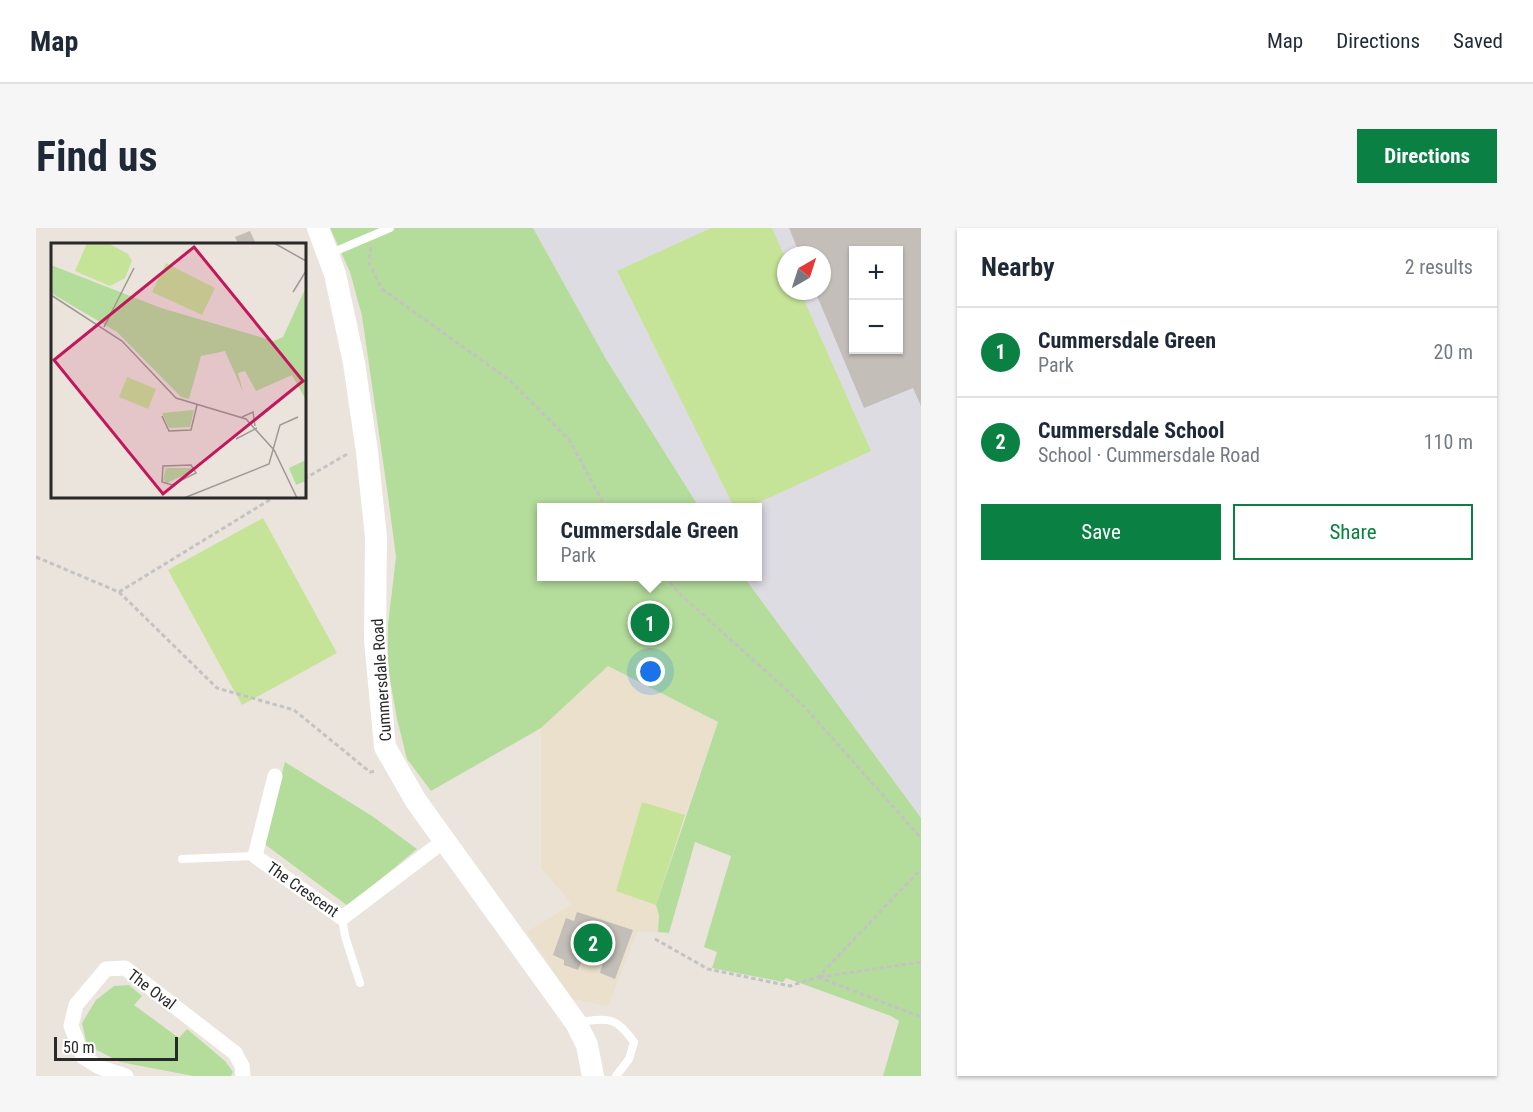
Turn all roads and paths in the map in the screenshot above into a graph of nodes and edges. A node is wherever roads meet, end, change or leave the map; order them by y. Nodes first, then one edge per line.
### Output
1 (318, 228) edge
2 (390, 228) edge
3 (374, 235) junction
4 (328, 255) junction
5 (366, 442) junction
6 (306, 479) edge
7 (273, 498) edge
8 (604, 503) edge
9 (36, 557) edge
10 (668, 581) edge
11 (118, 592) junction
12 (396, 767) junction
13 (275, 776) dead end
14 (921, 838) edge
15 (445, 840) junction
16 (255, 856) junction
17 (182, 859) dead end
18 (921, 869) edge
19 (342, 918) junction
20 (655, 939) dead end
21 (921, 963) edge
22 (818, 977) junction
23 (360, 983) dead end
24 (921, 1017) edge
25 (576, 1023) junction
26 (126, 1076) edge
27 (243, 1076) edge
28 (593, 1076) edge
29 (616, 1076) edge

1 - 4 street, Cummersdale Road
2 - 3 lane
3 - 4 lane
3 - 8 path
4 - 5 street, Cummersdale Road
5 - 6 path
5 - 12 street, Cummersdale Road
7 - 11 path
9 - 11 path
10 - 14 path
11 - 12 path
12 - 15 street, Cummersdale Road
13 - 16 street, The Crescent
15 - 19 street, The Crescent
15 - 25 street, Cummersdale Road
16 - 17 lane
16 - 19 street, The Crescent
18 - 22 path
19 - 23 lane
20 - 22 path
21 - 22 path
22 - 24 path
25 - 28 street, Cummersdale Road
25 - 29 lane
26 - 27 street, The Oval

